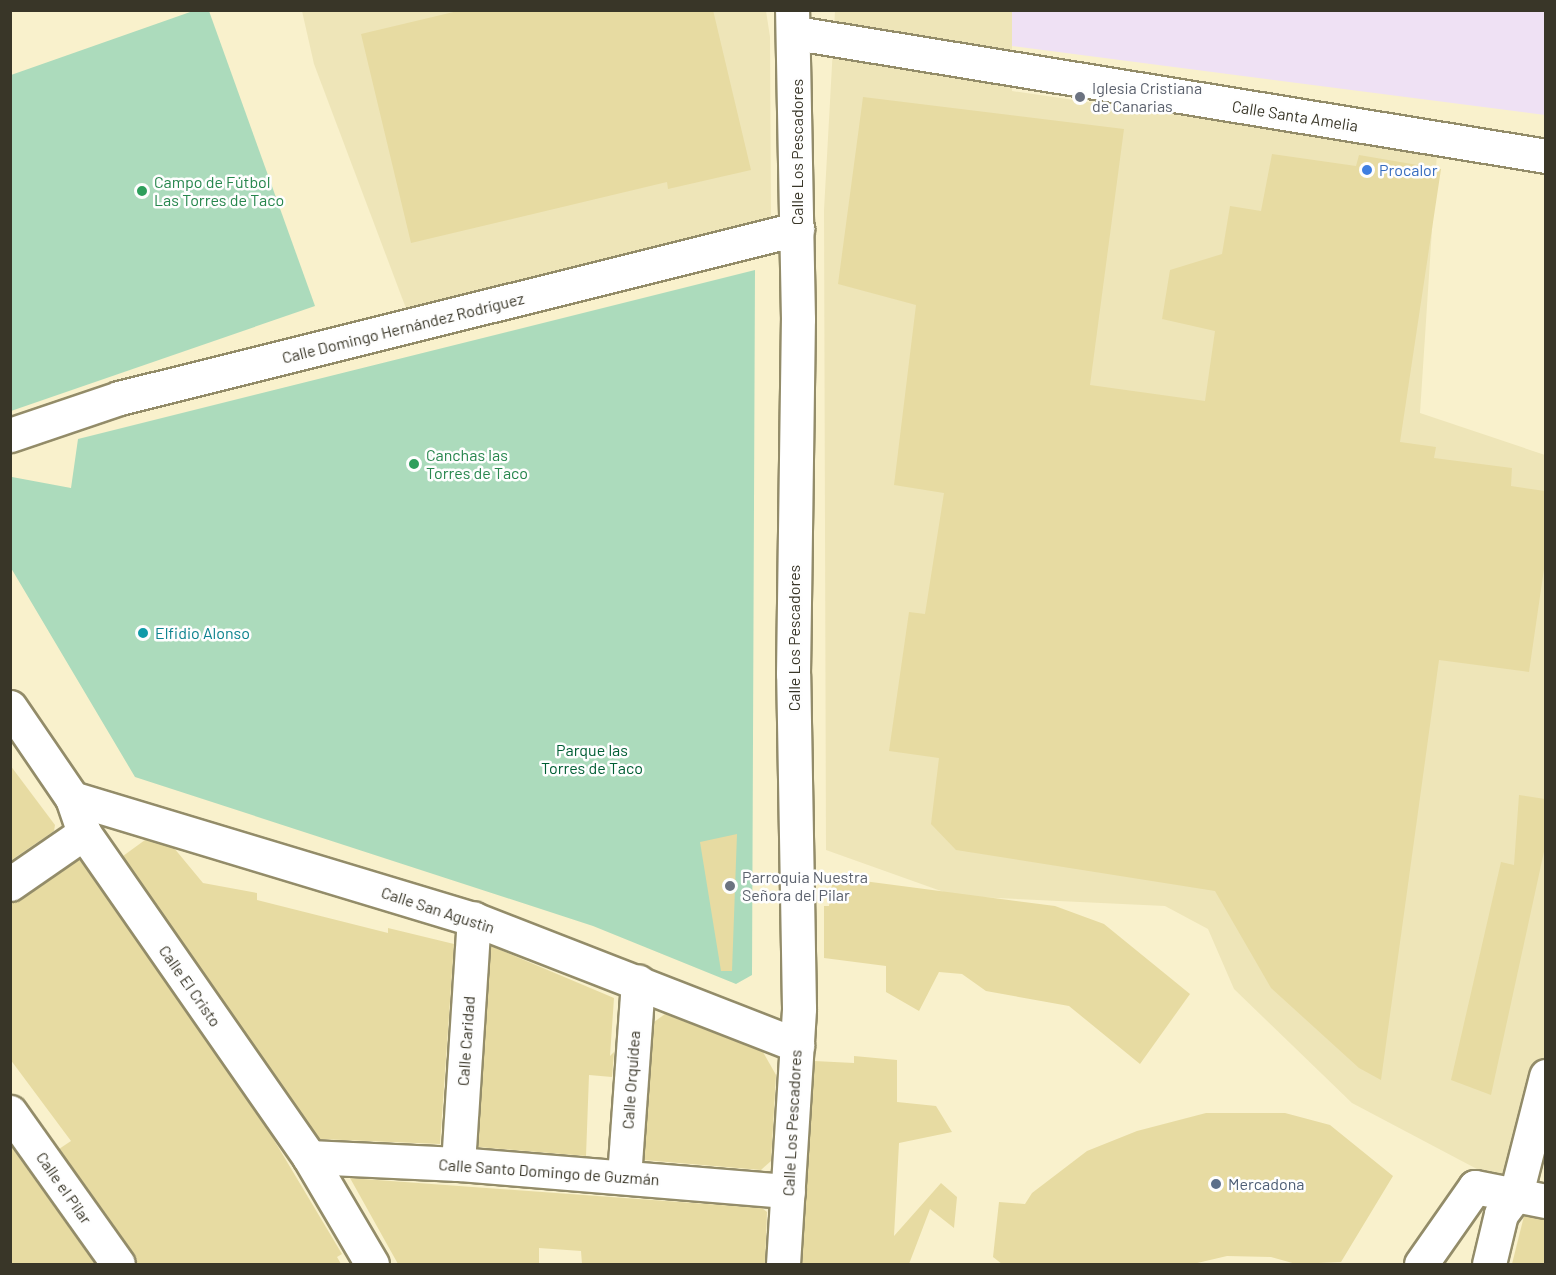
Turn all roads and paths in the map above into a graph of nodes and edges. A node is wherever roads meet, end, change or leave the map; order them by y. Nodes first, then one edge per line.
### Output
1 (794, 22) edge
2 (1545, 156) edge
3 (797, 229) junction
4 (10, 435) edge
5 (10, 707) edge
6 (72, 798) junction
7 (84, 833) junction
8 (10, 884) edge
9 (474, 919) junction
10 (638, 982) junction
11 (797, 1045) junction
12 (1545, 1077) edge
13 (10, 1112) edge
14 (309, 1157) junction
15 (458, 1164) junction
16 (624, 1177) junction
17 (788, 1191) junction
18 (1531, 1197) edge
19 (118, 1264) edge
20 (372, 1264) edge
21 (783, 1264) edge
22 (1421, 1264) edge
23 (1489, 1264) edge

1 - 2 street, Calle Santa Amelia
1 - 3 street, Calle Los Pescadores
3 - 4 street, Calle Domingo Hernández Rodríguez
3 - 11 street, Calle Los Pescadores
5 - 6 street, Calle El Cristo
6 - 7 street, Calle El Cristo
6 - 9 street, Calle San Agustìn
7 - 8 street
7 - 14 street, Calle El Cristo
9 - 10 street, Calle San Agustìn
9 - 15 street, Calle Caridad
10 - 11 street, Calle San Agustìn
10 - 16 street, Calle Orquídea
11 - 17 street, Calle Los Pescadores
12 - 18 street
13 - 19 street, Calle el Pilar
14 - 15 street, Calle Santo Domingo de Guzmán
14 - 20 street, Calle El Cristo
15 - 16 street, Calle Santo Domingo de Guzmán
16 - 17 street, Calle Santo Domingo de Guzmán
17 - 21 street, Calle Los Pescadores
18 - 22 street
18 - 23 street

